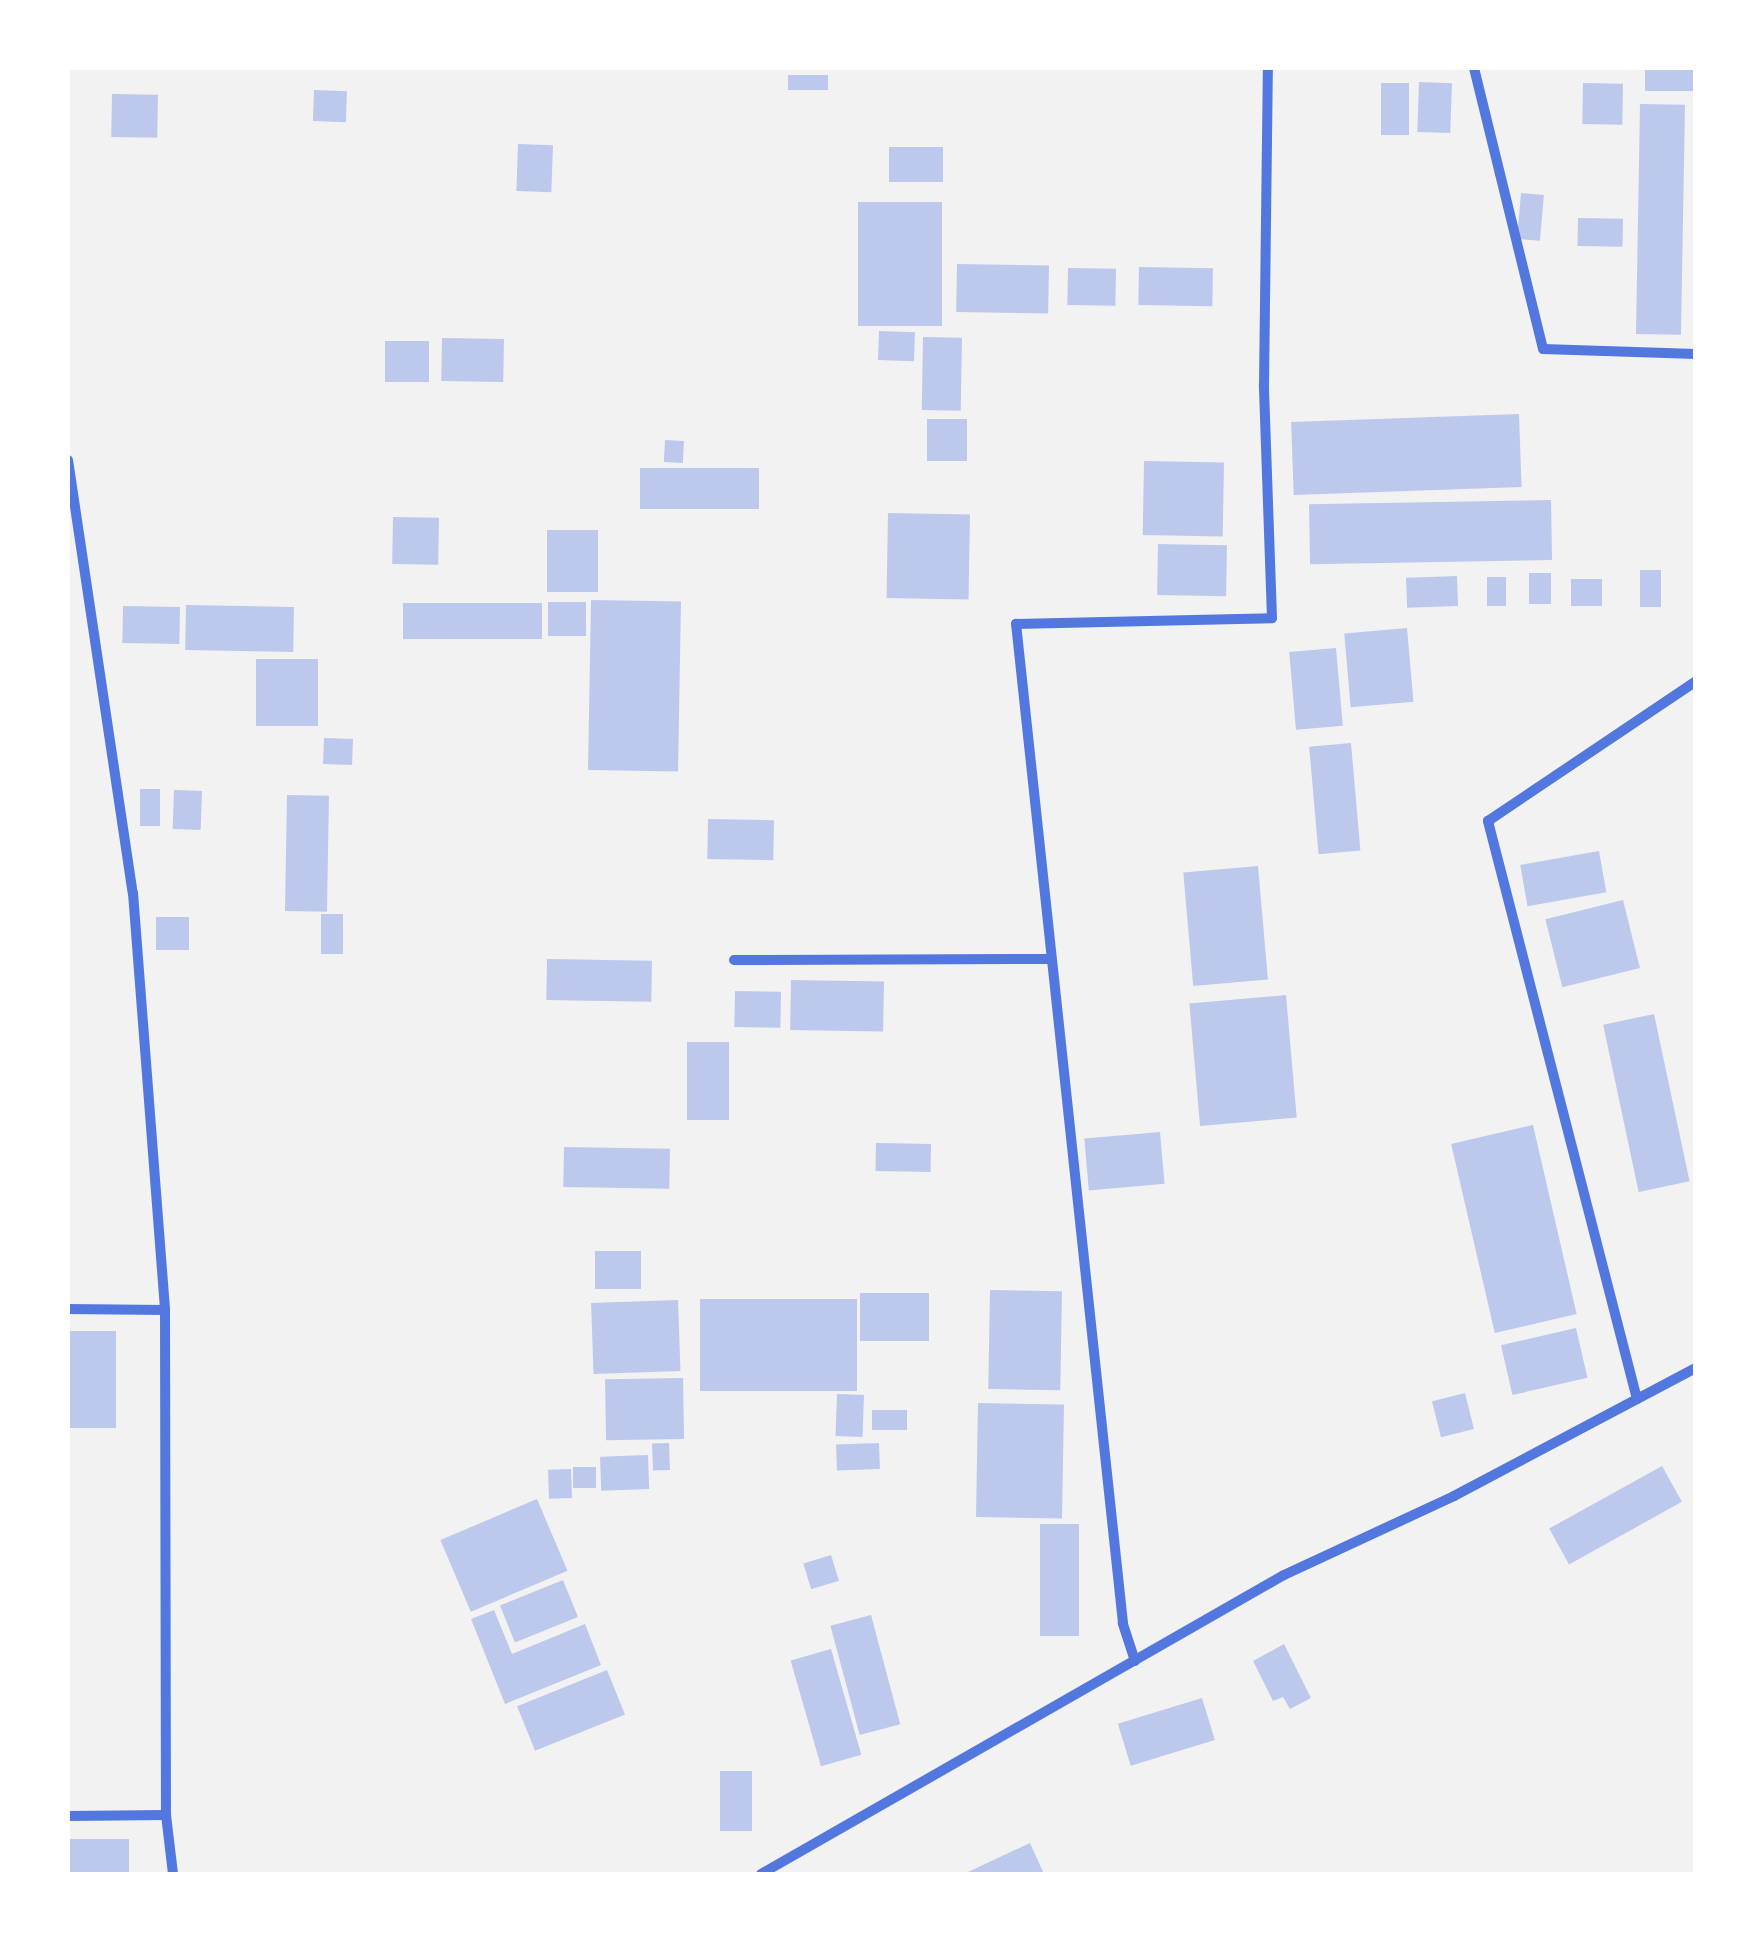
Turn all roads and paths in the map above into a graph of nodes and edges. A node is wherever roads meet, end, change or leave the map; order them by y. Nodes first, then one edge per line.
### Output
1 (1268, 68) edge
2 (1474, 68) edge
3 (1696, 354) edge
4 (68, 460) edge
5 (1696, 681) edge
6 (1051, 959) junction
7 (734, 960) dead end
8 (68, 1309) edge
9 (165, 1310) junction
10 (1696, 1368) edge
11 (1637, 1399) junction
12 (1135, 1660) junction
13 (166, 1814) junction
14 (68, 1816) edge
15 (173, 1874) edge
16 (761, 1874) edge

1 - 6 street
2 - 3 street
4 - 9 street
5 - 11 street
6 - 7 street
6 - 12 street
8 - 9 street
9 - 13 street
10 - 11 street
11 - 12 street
12 - 16 street
13 - 14 street
13 - 15 street

